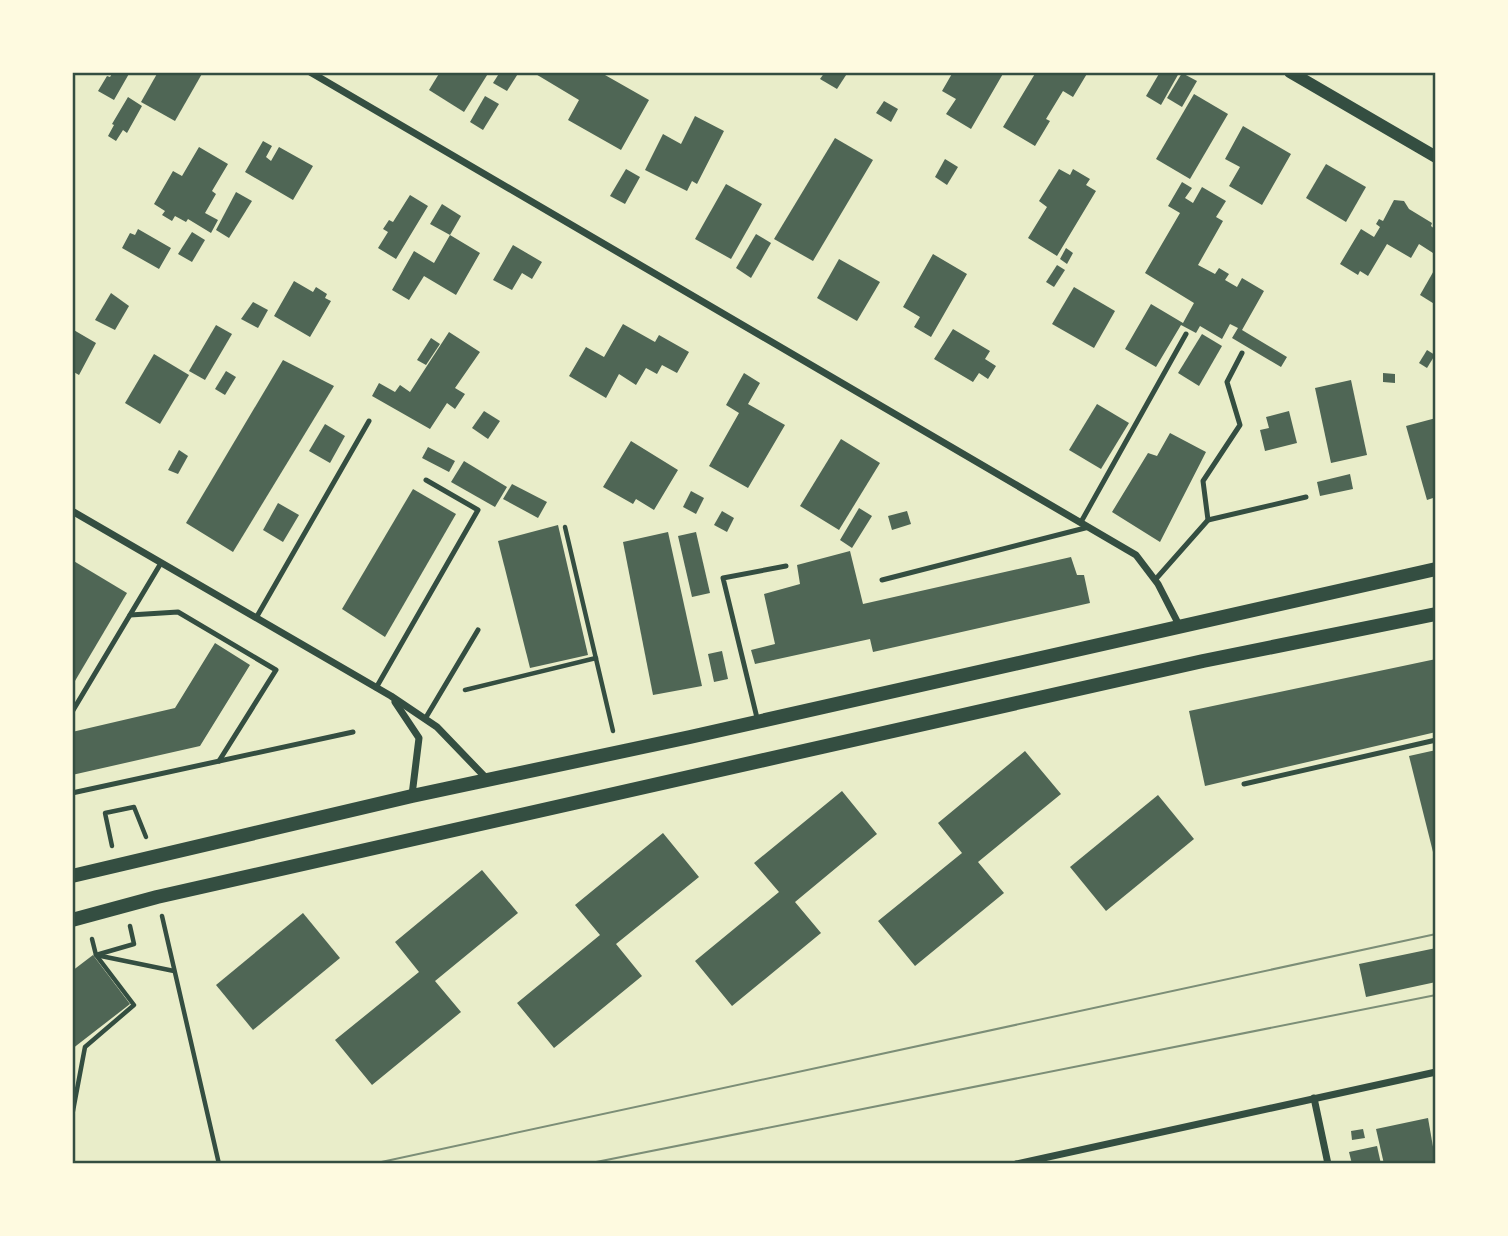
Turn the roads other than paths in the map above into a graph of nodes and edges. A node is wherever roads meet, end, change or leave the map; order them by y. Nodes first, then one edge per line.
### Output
1 (310, 72) edge
2 (1290, 72) edge
3 (1436, 157) edge
4 (1186, 334) dead end
5 (1242, 353) dead end
6 (369, 421) dead end
7 (426, 480) dead end
8 (1306, 497) dead end
9 (72, 511) edge
10 (1208, 520) junction
11 (1081, 523) junction
12 (1089, 527) junction
13 (161, 563) junction
14 (786, 566) dead end
15 (1436, 569) edge
16 (882, 580) dead end
17 (1155, 580) junction
18 (1436, 614) edge
19 (130, 615) junction
20 (256, 618) junction
21 (1180, 628) junction
22 (478, 630) dead end
23 (376, 688) junction
24 (391, 696) junction
25 (72, 712) edge
26 (425, 719) junction
27 (758, 722) junction
28 (353, 732) dead end
29 (1436, 740) edge
30 (219, 761) junction
31 (487, 780) junction
32 (1244, 784) dead end
33 (72, 793) edge
34 (412, 796) junction
35 (72, 876) edge
36 (79, 918) edge
37 (1436, 1072) edge
38 (1314, 1098) junction
39 (1016, 1164) edge
40 (1328, 1164) edge

1 - 11 street
2 - 3 street
4 - 11 lane
5 - 10 lane
6 - 20 lane
7 - 23 lane
8 - 10 lane
9 - 13 street
10 - 17 lane
11 - 12 street
12 - 16 lane
12 - 17 street
13 - 19 lane
13 - 20 street
14 - 27 lane
15 - 21 main road
17 - 21 street
18 - 36 main road
19 - 25 lane
19 - 30 lane
20 - 23 street
21 - 27 main road
22 - 26 lane
23 - 24 street
24 - 26 street
24 - 34 street
26 - 31 street
27 - 31 main road
28 - 30 lane
29 - 32 lane
30 - 33 lane
31 - 34 main road
34 - 35 main road
37 - 38 street
38 - 39 street
38 - 40 street

